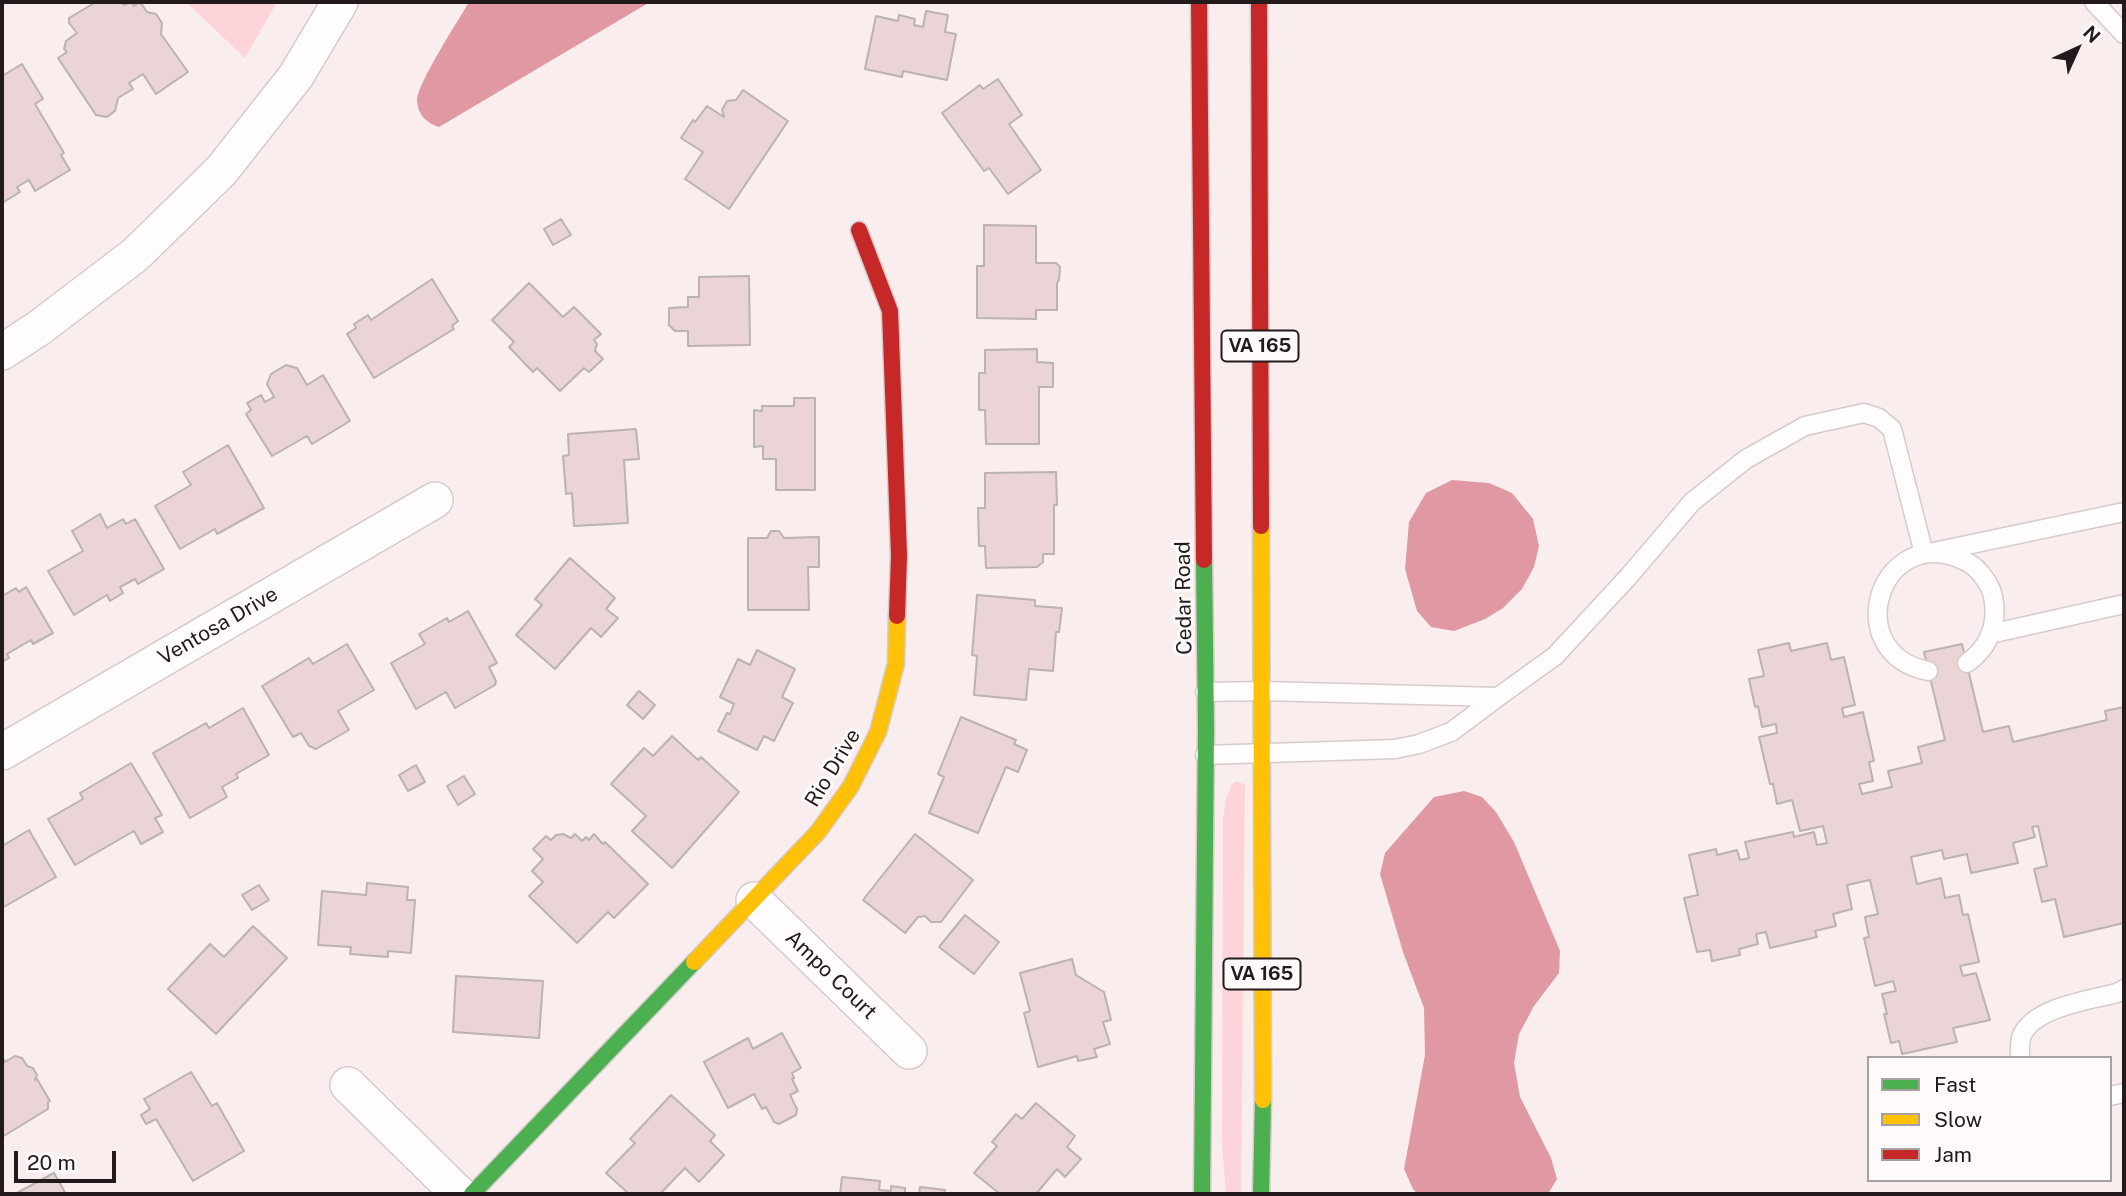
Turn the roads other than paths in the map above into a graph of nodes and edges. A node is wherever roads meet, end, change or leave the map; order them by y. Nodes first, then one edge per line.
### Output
1 (340, 2) edge
2 (1199, 2) edge
3 (1259, 2) edge
4 (2094, 2) edge
5 (2124, 34) edge
6 (859, 230) dead end
7 (2, 352) edge
8 (435, 500) dead end
9 (2124, 512) edge
10 (1924, 554) junction
11 (2124, 604) edge
12 (1990, 634) junction
13 (1967, 663) dead end
14 (1928, 671) dead end
15 (1262, 691) junction
16 (1205, 692) junction
17 (1498, 697) junction
18 (2, 752) edge
19 (1261, 754) junction
20 (1205, 755) junction
21 (754, 900) junction
22 (2124, 989) edge
23 (909, 1051) dead end
24 (2020, 1056) edge
25 (348, 1084) dead end
26 (459, 1194) edge
27 (472, 1194) edge
28 (1202, 1194) edge
29 (1261, 1194) edge

1 - 7 street
2 - 16 main road, Cedar Road / VA 165
3 - 15 main road, VA 165
4 - 5 lane
6 - 21 main road, Rio Drive
8 - 18 street, Ventosa Drive
9 - 10 lane
10 - 12 lane
10 - 14 lane
10 - 17 lane
11 - 12 lane
12 - 13 lane
15 - 16 lane
15 - 17 lane
15 - 19 main road, VA 165
16 - 20 main road, Cedar Road / VA 165
17 - 19 lane
19 - 20 lane
19 - 29 main road, VA 165
20 - 28 main road, Cedar Road / VA 165
21 - 23 street, Ampo Court
21 - 27 main road, Rio Drive
22 - 24 lane
25 - 26 street

